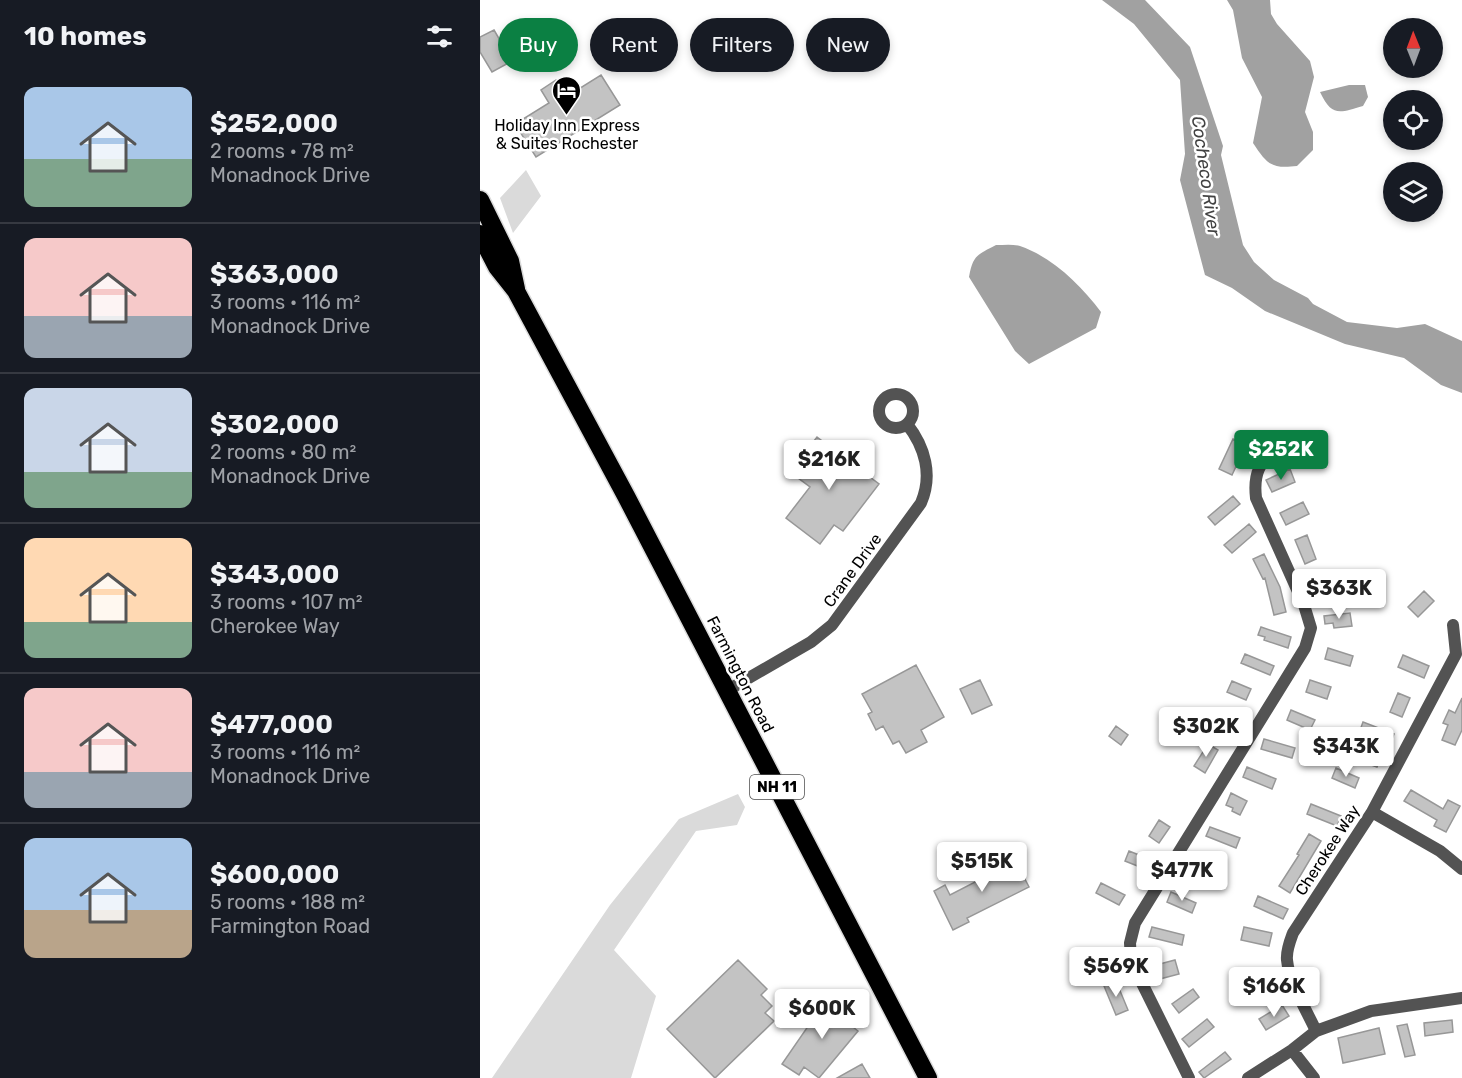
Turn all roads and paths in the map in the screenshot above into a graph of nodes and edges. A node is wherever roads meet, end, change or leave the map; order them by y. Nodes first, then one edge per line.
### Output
1 (480, 200) edge
2 (480, 234) edge
3 (516, 291) junction
4 (907, 424) dead end
5 (1276, 444) dead end
6 (1453, 625) dead end
7 (728, 690) junction
8 (1372, 812) junction
9 (1462, 869) edge
10 (1462, 998) edge
11 (1316, 1031) junction
12 (1292, 1050) junction
13 (928, 1078) edge
14 (1189, 1078) edge
15 (1248, 1078) edge
16 (1314, 1078) edge

1 - 3 highway, Farmington Road / NH 11
2 - 3 highway, Farmington Road / NH 11
3 - 7 highway, Farmington Road / NH 11
4 - 7 street, Crane Drive
5 - 14 street
6 - 8 street, Cherokee Way
7 - 13 highway, Farmington Road / NH 11
8 - 9 street
8 - 11 street, Cherokee Way
10 - 11 street
11 - 12 street
12 - 15 street
12 - 16 street

